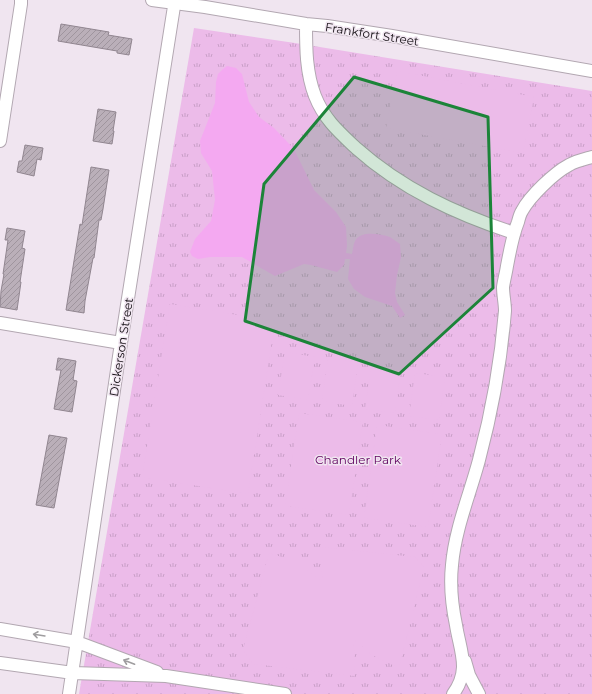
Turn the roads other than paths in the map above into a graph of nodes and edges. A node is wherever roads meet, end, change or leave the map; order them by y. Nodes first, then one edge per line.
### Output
1 (21, 0) edge
2 (152, 0) edge
3 (174, 1) edge
4 (306, 24) junction
5 (592, 70) edge
6 (0, 141) edge
7 (592, 157) edge
8 (514, 233) junction
9 (0, 323) edge
10 (121, 343) junction
11 (0, 629) edge
12 (77, 642) junction
13 (462, 653) junction
14 (0, 663) edge
15 (72, 673) junction
16 (166, 676) junction
17 (69, 694) edge
18 (284, 694) edge
19 (453, 694) edge
20 (478, 694) edge

1 - 6 street
2 - 3 street, Frankfort Street
3 - 4 street, Frankfort Street
3 - 10 street, Dickerson Street
4 - 5 street, Frankfort Street
4 - 8 street
7 - 8 street
8 - 13 street
9 - 10 street
10 - 12 street, Dickerson Street
12 -> 11 street
12 - 15 street, Dickerson Street
16 -> 12 street
13 - 19 street
13 - 20 street
14 - 15 street
15 - 16 street
15 - 17 street, Dickerson Street
16 - 18 street

